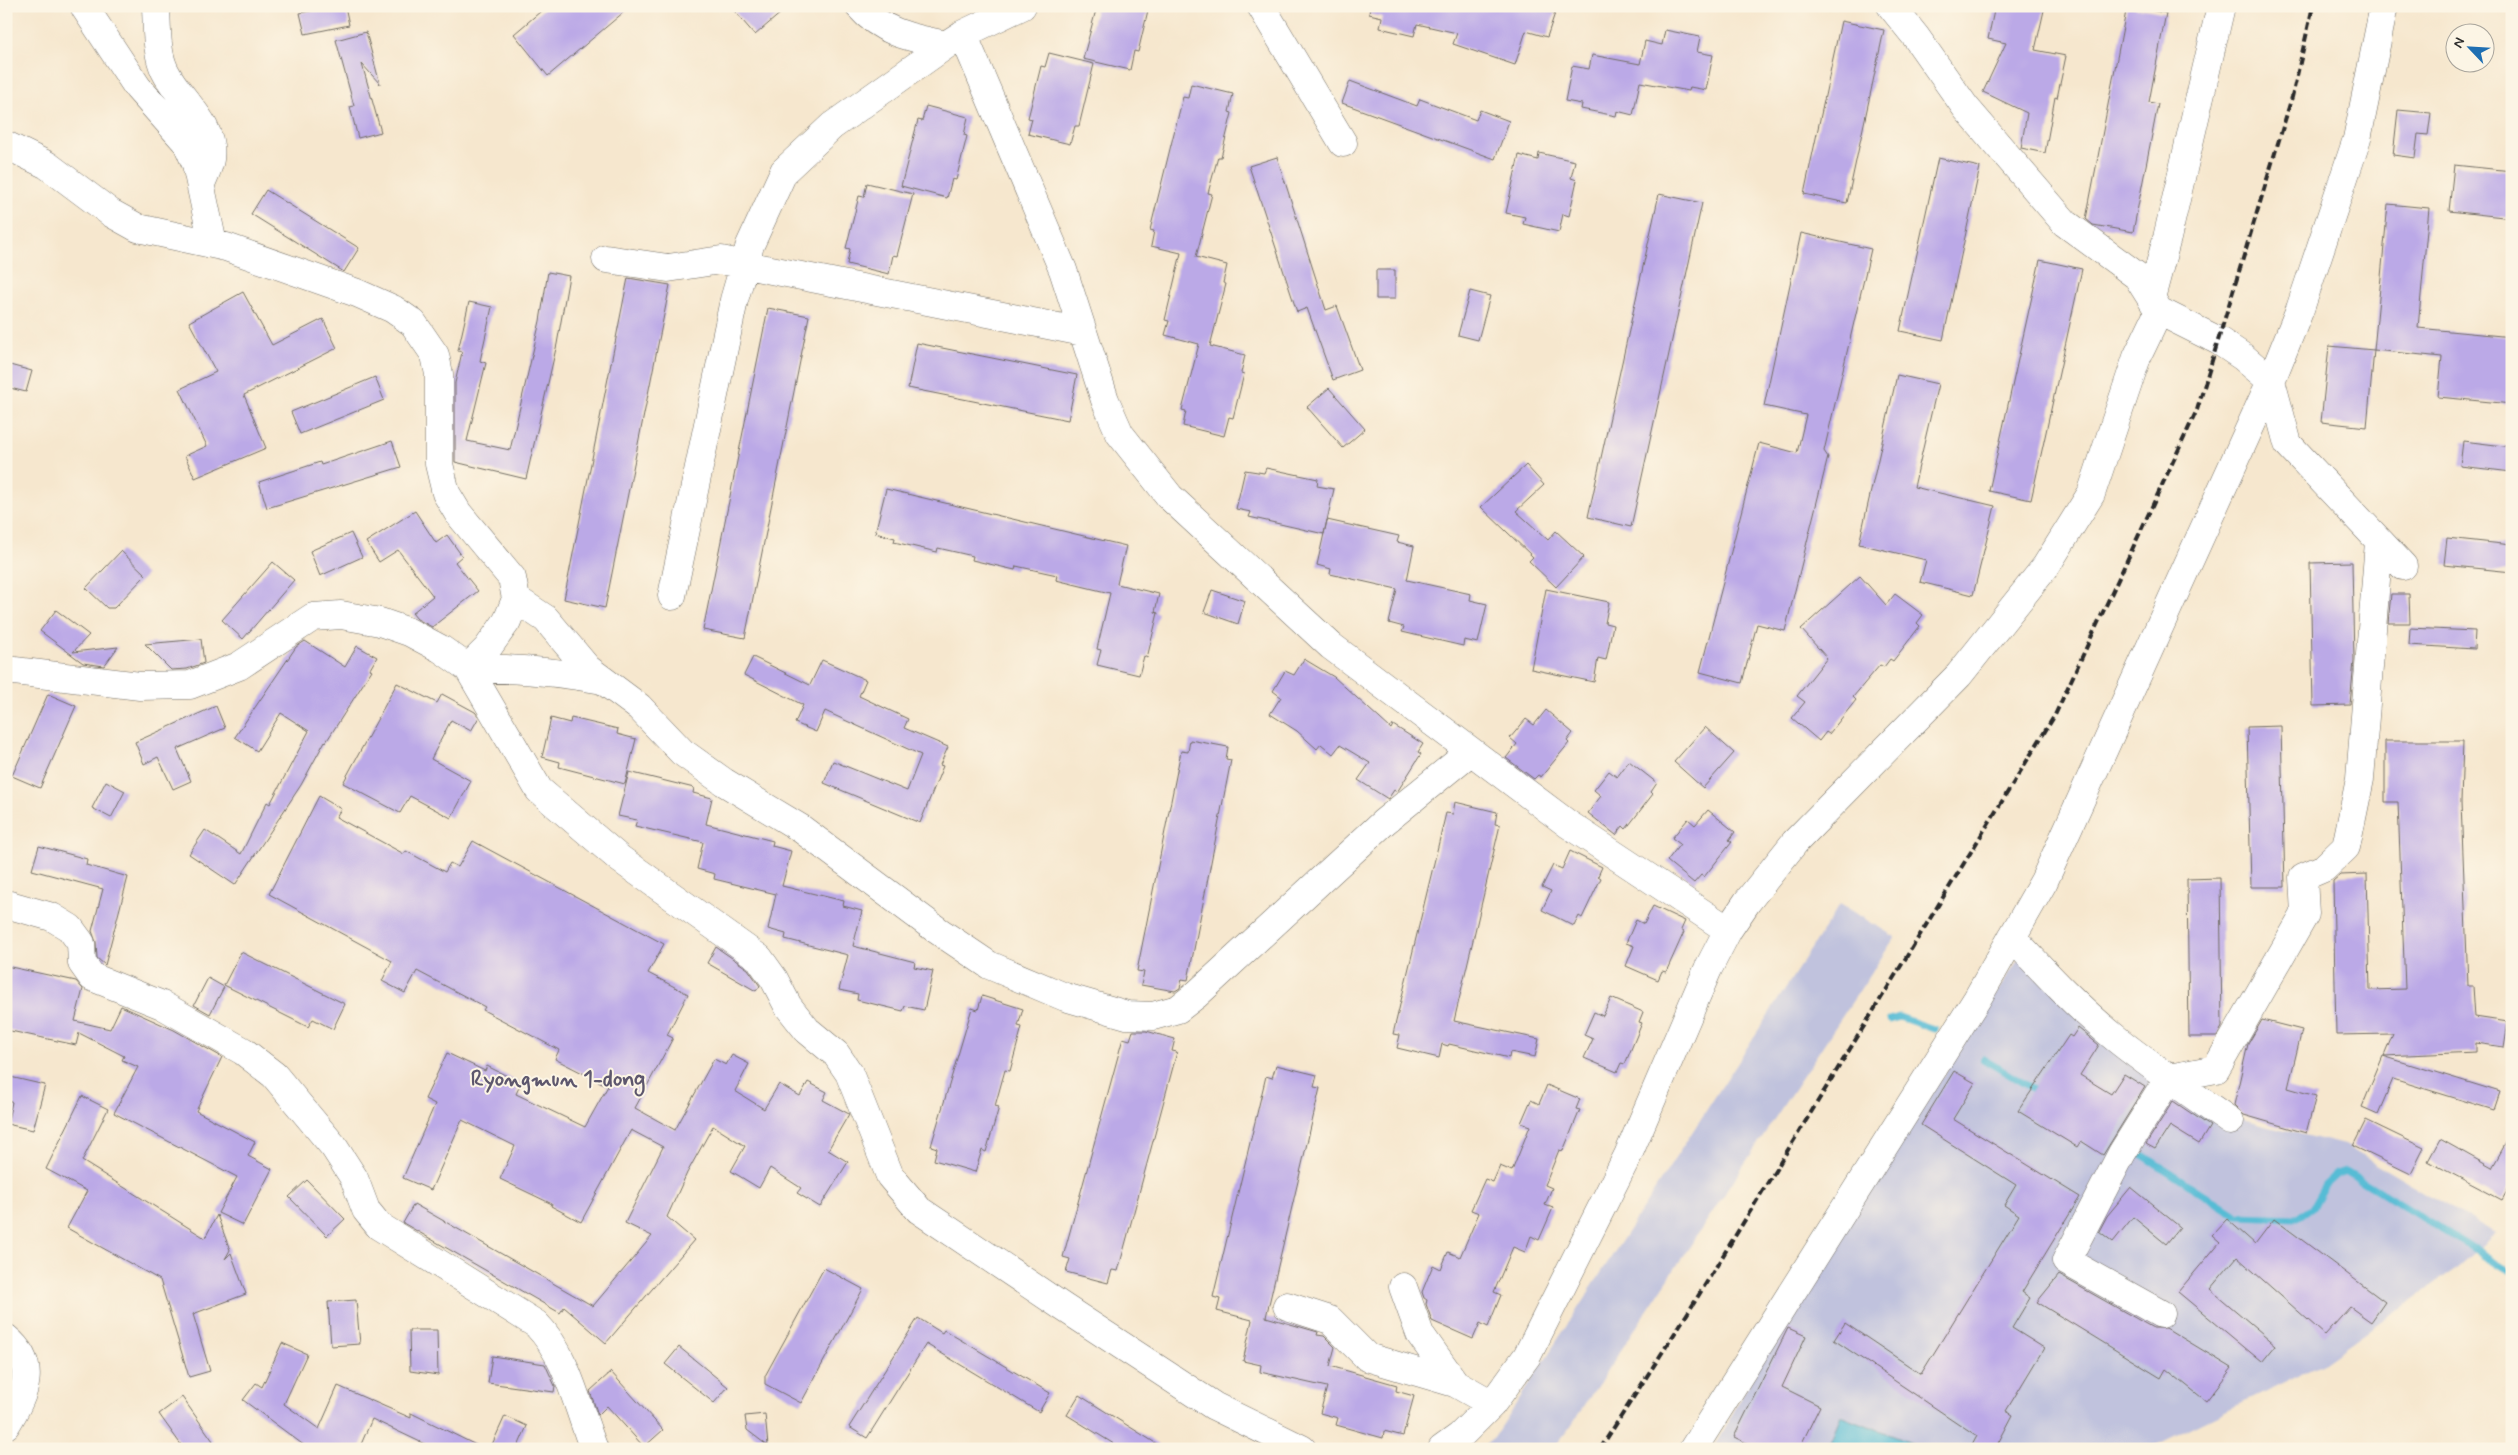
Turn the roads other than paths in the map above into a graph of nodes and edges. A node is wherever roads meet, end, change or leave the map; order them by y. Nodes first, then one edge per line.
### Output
1 (156, 6) edge
2 (859, 6) edge
3 (1022, 6) edge
4 (1261, 6) edge
5 (1891, 6) edge
6 (2221, 6) edge
7 (2384, 6) edge
8 (85, 8) dead end
9 (954, 40) junction
10 (1343, 143) dead end
11 (6, 145) edge
12 (201, 184) junction
13 (214, 244) junction
14 (606, 259) dead end
15 (744, 263) junction
16 (2155, 305) junction
17 (1083, 332) junction
18 (2271, 381) junction
19 (2379, 542) junction
20 (2404, 566) dead end
21 (672, 596) dead end
22 (516, 599) junction
23 (468, 668) junction
24 (6, 670) edge
25 (604, 681) junction
26 (1470, 752) junction
27 (6, 904) edge
28 (1728, 930) junction
29 (2012, 937) junction
30 (2168, 1078) junction
31 (2230, 1121) dead end
32 (1403, 1287) dead end
33 (1287, 1306) dead end
34 (2160, 1314) dead end
35 (6, 1338) edge
36 (1455, 1383) junction
37 (1492, 1404) junction
38 (6, 1425) edge
39 (594, 1449) edge
40 (1302, 1449) edge
41 (1442, 1449) edge
42 (1693, 1449) edge

1 - 12 street
2 - 9 street
3 - 9 street
4 - 10 street
5 - 16 street
6 - 16 street
7 - 18 street
8 - 12 street
9 - 15 street
9 - 17 street
11 - 13 street
12 - 13 street
13 - 22 street
14 - 15 street
15 - 17 street
15 - 21 street
16 - 18 street
16 - 28 street
17 - 26 street
18 - 19 street
18 - 29 street
19 - 20 street
19 - 30 street
22 - 23 street
22 - 25 street
23 - 24 street
23 - 25 street
23 - 40 street
25 - 26 street
26 - 28 street
27 - 39 street
28 - 37 street
29 - 30 street
29 - 42 street
30 - 31 street
30 - 34 street
32 - 36 street
33 - 36 street
35 - 38 street
36 - 37 street
37 - 41 street

